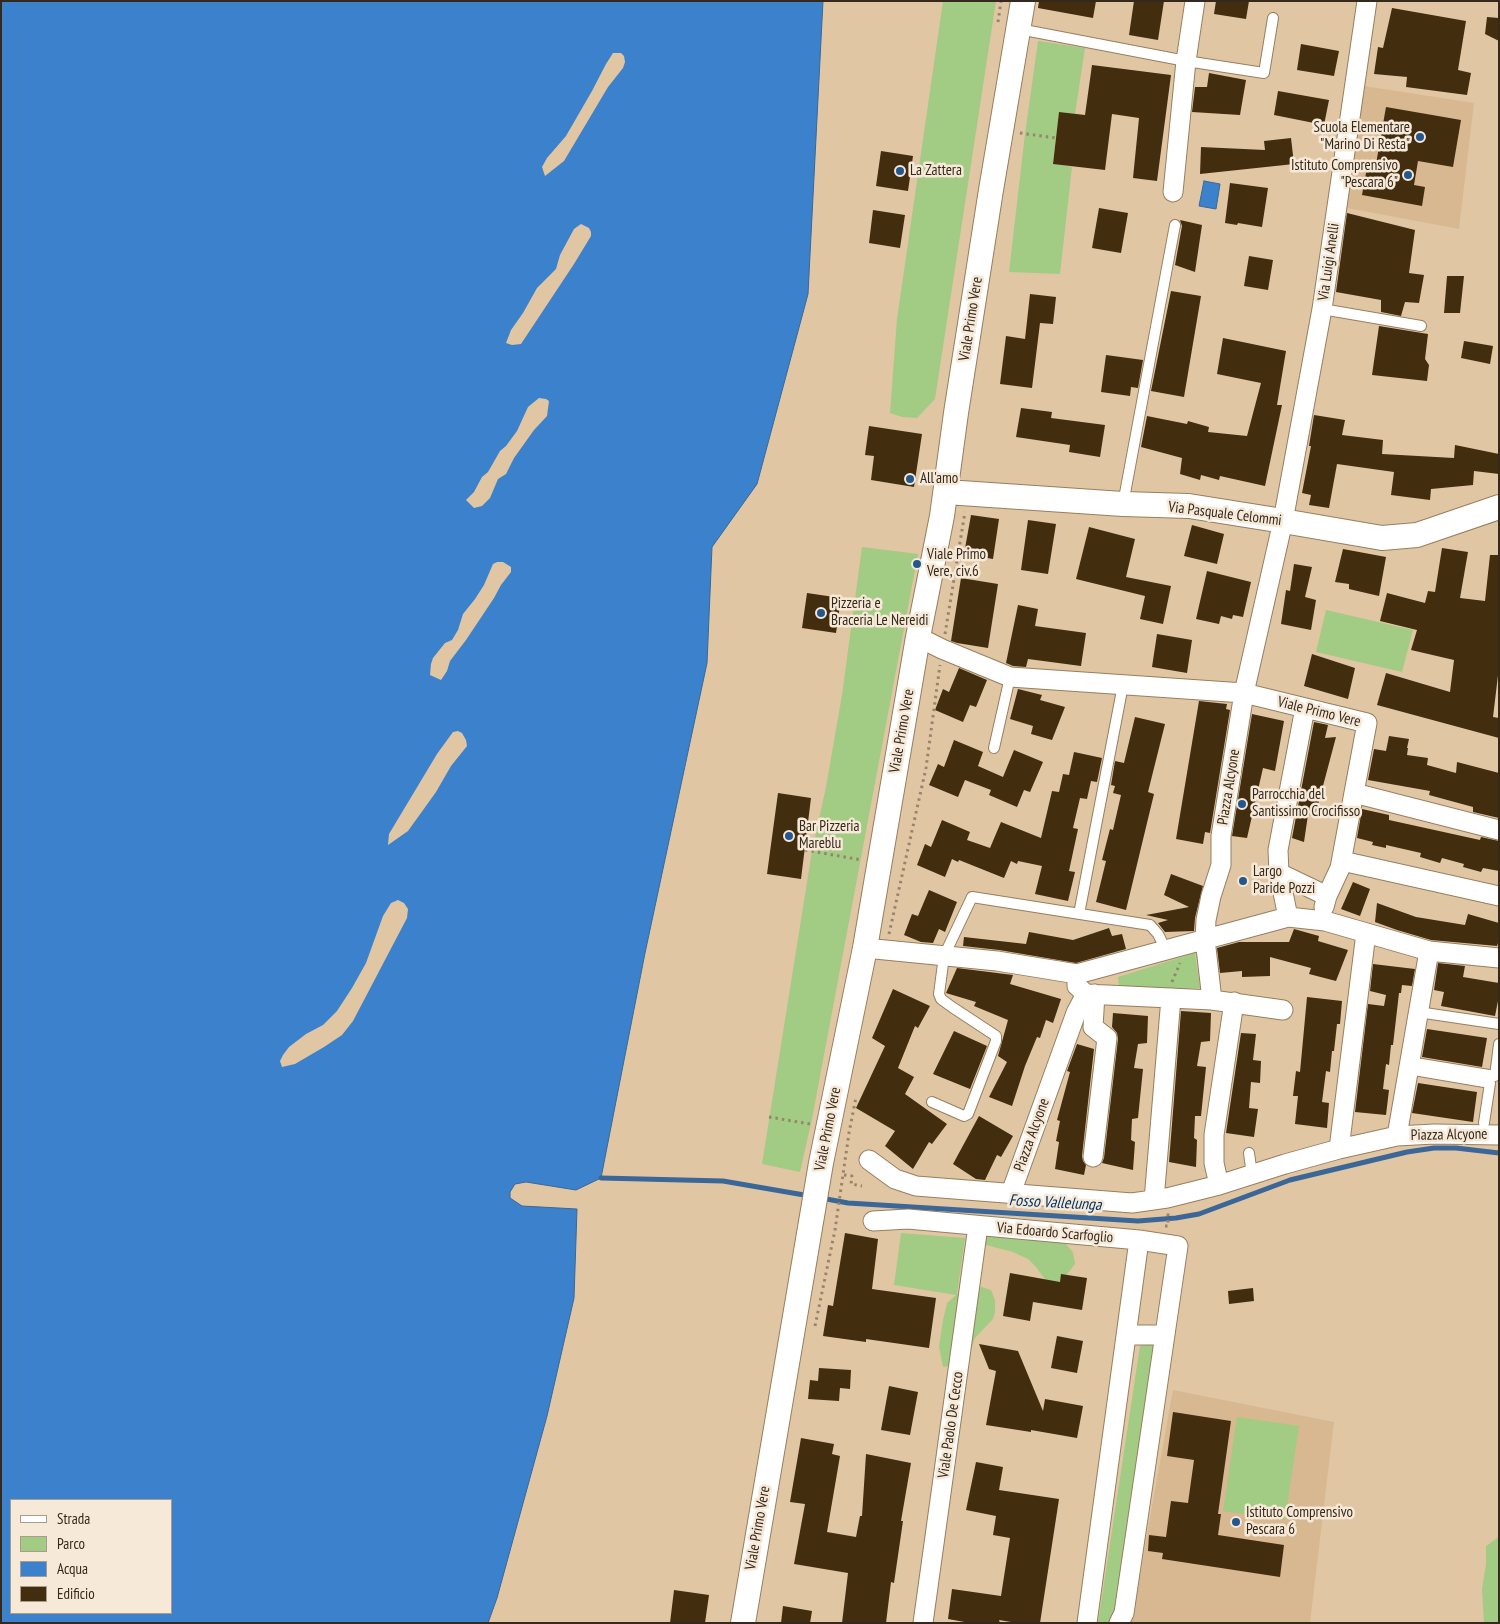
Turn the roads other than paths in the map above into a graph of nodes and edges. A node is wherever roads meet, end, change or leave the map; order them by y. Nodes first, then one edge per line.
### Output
1 (1023, 1) edge
2 (1195, 1) edge
3 (1367, 1) edge
4 (1272, 18) dead end
5 (1019, 29) junction
6 (1186, 61) junction
7 (1173, 192) dead end
8 (1175, 225) dead end
9 (1322, 309) junction
10 (1421, 326) dead end
11 (946, 492) junction
12 (1123, 504) junction
13 (1499, 507) edge
14 (1283, 520) junction
15 (918, 637) junction
16 (1010, 677) junction
17 (1123, 685) junction
18 (1244, 693) junction
19 (1305, 708) junction
20 (994, 748) dead end
21 (1354, 793) junction
22 (1499, 830) edge
23 (1342, 861) junction
24 (1279, 873) junction
25 (1327, 896) junction
26 (1499, 896) edge
27 (1079, 914) junction
28 (1288, 917) junction
29 (1325, 921) junction
30 (1366, 933) junction
31 (1204, 940) junction
32 (865, 948) junction
33 (1175, 948) junction
34 (1429, 951) junction
35 (944, 956) junction
36 (1499, 958) edge
37 (1077, 974) junction
38 (1170, 993) junction
39 (1091, 994) junction
40 (1212, 1000) junction
41 (1234, 1002) junction
42 (1283, 1010) dead end
43 (1418, 1012) junction
44 (1499, 1024) edge
45 (1499, 1044) edge
46 (1408, 1066) junction
47 (932, 1102) dead end
48 (1495, 1131) edge
49 (1397, 1136) junction
50 (1339, 1148) junction
51 (1249, 1153) dead end
52 (1093, 1157) dead end
53 (869, 1160) dead end
54 (1252, 1174) junction
55 (1219, 1185) junction
56 (1011, 1194) junction
57 (1154, 1200) junction
58 (874, 1221) dead end
59 (978, 1226) junction
60 (1139, 1240) junction
61 (1126, 1335) junction
62 (1164, 1335) junction
63 (743, 1623) edge
64 (923, 1623) edge
65 (1087, 1623) edge
66 (1120, 1623) edge

1 - 5 street, Viale Primo Vere
2 - 6 street
3 - 9 street, Via Luigi Anelli
4 - 6 lane
5 - 6 lane
5 - 11 street, Viale Primo Vere
6 - 7 street
8 - 12 lane
9 - 10 lane
9 - 14 street, Via Luigi Anelli
11 - 12 street, Via Pasquale Celommi
11 - 15 street, Viale Primo Vere
12 - 14 street, Via Pasquale Celommi
13 - 14 street, Via Pasquale Celommi
14 - 18 street, Piazza Alcyone
15 - 16 street
15 - 32 street, Viale Primo Vere
16 - 17 street
16 - 20 lane
17 - 18 street
17 - 27 lane
18 - 19 street, Viale Primo Vere
18 - 31 street, Piazza Alcyone
19 - 21 street, Viale Primo Vere
19 - 24 street
21 - 22 street
21 - 23 street, Viale Primo Vere
23 - 25 street, Viale Primo Vere
23 - 26 street
24 - 25 street
24 - 28 street
25 - 29 street
27 - 33 lane
27 - 35 lane
28 - 29 street
28 - 31 street
29 - 30 street
30 - 34 street
30 - 50 street
31 - 33 street
31 - 40 street, Piazza Alcyone
32 - 35 street
32 - 63 street, Viale Primo Vere
33 - 37 street
34 - 36 street
34 - 43 street, Piazza Alcyone
35 - 37 street
35 - 47 lane
37 - 39 street
38 - 39 street
38 - 40 street
38 - 57 street
39 - 52 street
39 - 56 street, Piazza Alcyone
40 - 41 street
41 - 42 street
41 - 55 street
43 - 44 lane
43 - 46 street, Piazza Alcyone
45 - 46 lane
46 - 48 lane
46 - 49 street, Piazza Alcyone
48 - 49 street, Piazza Alcyone
49 - 50 street, Piazza Alcyone
50 - 54 street, Piazza Alcyone
51 - 54 lane
53 - 56 street, Piazza Alcyone
54 - 55 street, Piazza Alcyone
55 - 57 street, Piazza Alcyone
56 - 57 street, Piazza Alcyone
58 - 59 street, Via Edoardo Scarfoglio
59 - 60 street, Via Edoardo Scarfoglio
59 - 64 street, Viale Paolo De Cecco
60 - 61 street
60 - 62 street
61 - 62 street
61 - 65 street
62 - 66 street

